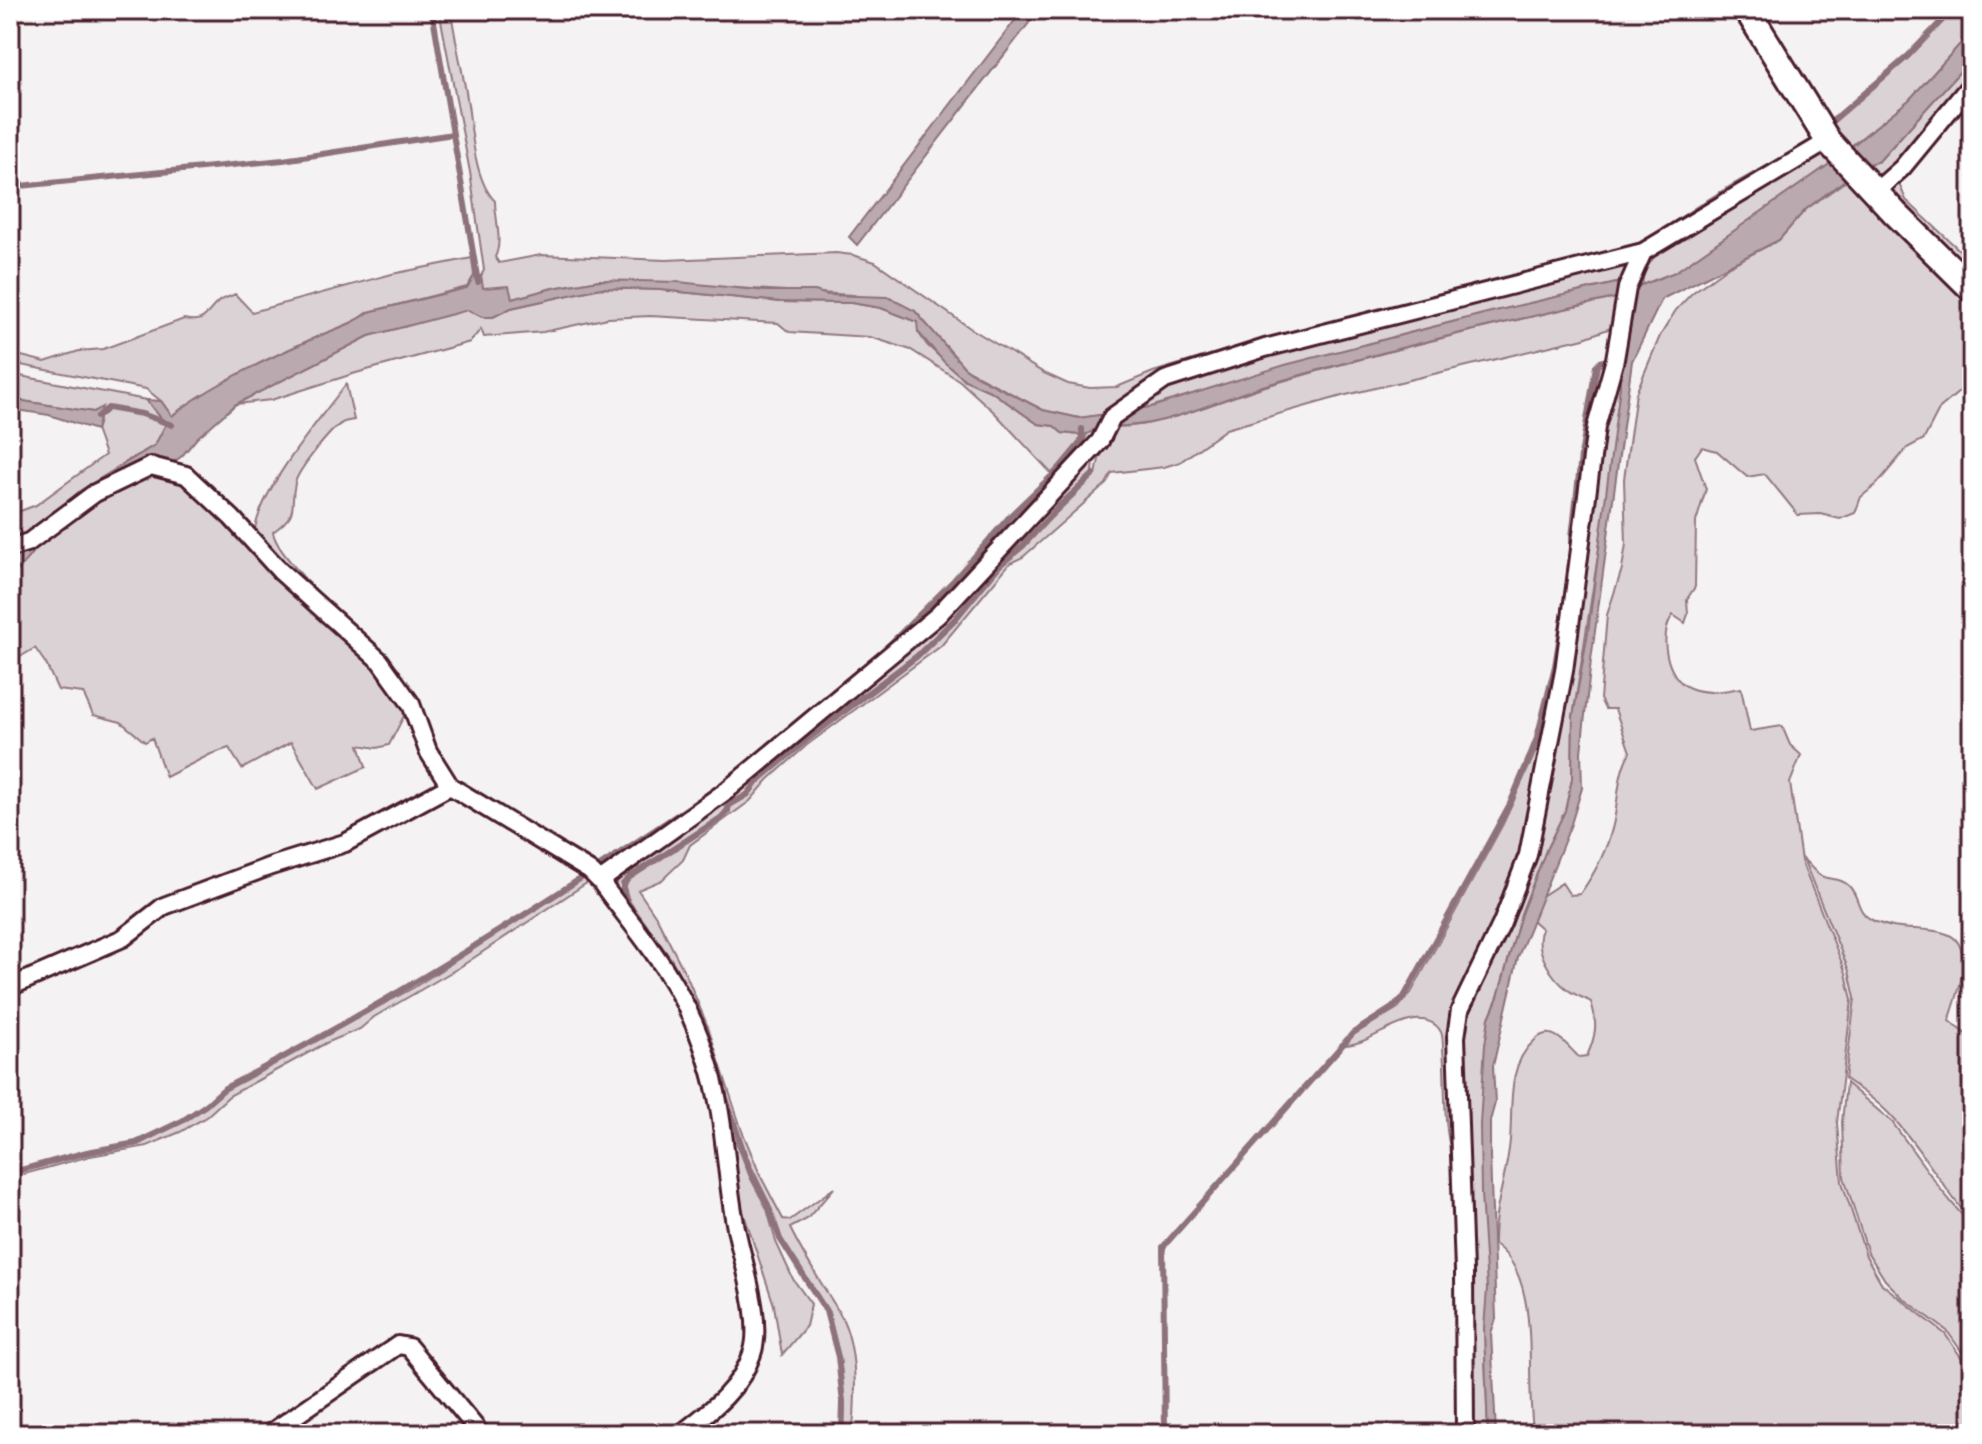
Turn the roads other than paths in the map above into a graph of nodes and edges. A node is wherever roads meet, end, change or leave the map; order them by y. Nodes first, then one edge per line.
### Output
1 (1747, 10) edge
2 (1972, 83) edge
3 (1830, 143) junction
4 (1875, 192) junction
5 (1643, 252) junction
6 (1972, 289) edge
7 (10, 548) edge
8 (450, 786) junction
9 (600, 881) junction
10 (10, 987) edge
11 (269, 1434) edge
12 (480, 1434) edge
13 (681, 1434) edge
14 (1465, 1434) edge

1 - 3 street
2 - 4 street
3 - 4 street
3 - 5 street
4 - 6 street
5 - 9 street
5 - 14 street
7 - 8 street
8 - 9 street
8 - 10 street
9 - 13 street
11 - 12 street

